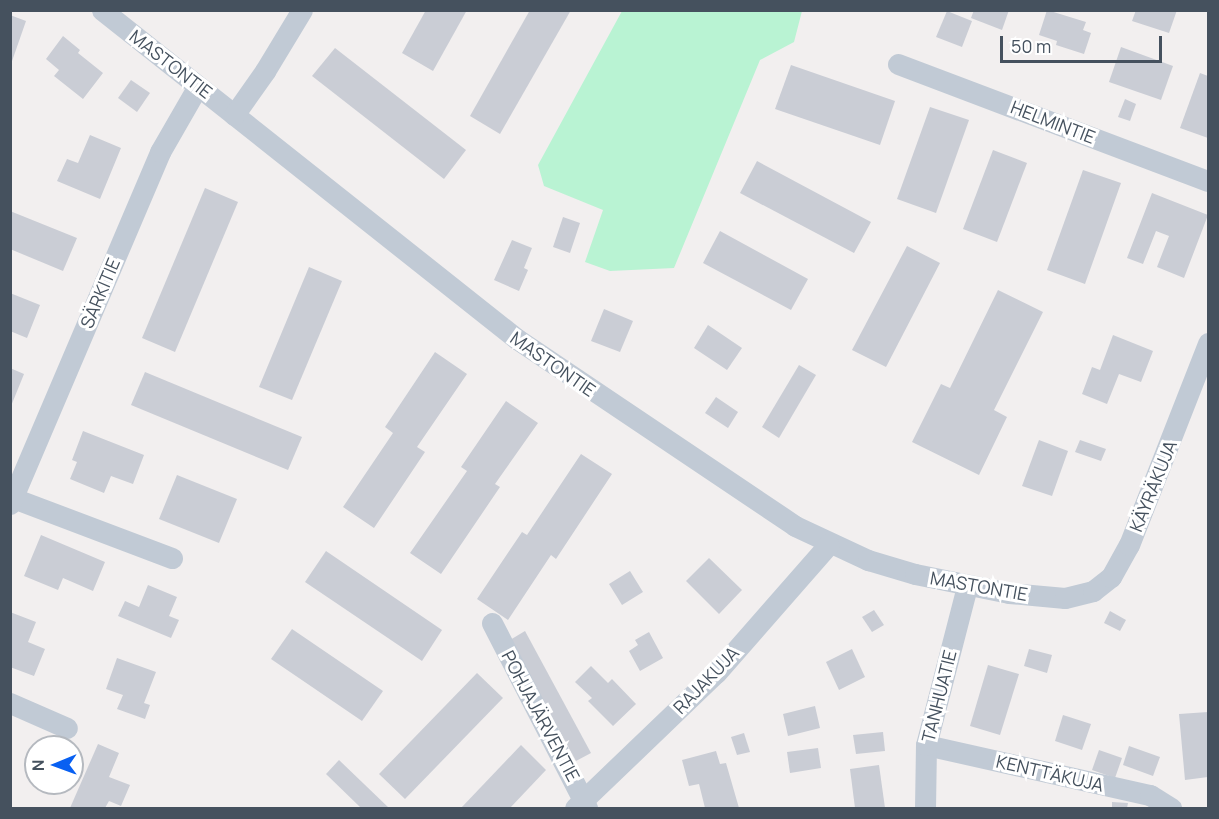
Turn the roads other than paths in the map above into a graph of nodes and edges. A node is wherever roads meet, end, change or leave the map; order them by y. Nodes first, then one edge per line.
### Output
1 (102, 10) edge
2 (302, 10) edge
3 (898, 64) dead end
4 (198, 86) junction
5 (234, 115) junction
6 (1209, 181) edge
7 (1209, 343) edge
8 (12, 501) edge
9 (829, 544) junction
10 (172, 558) dead end
11 (967, 586) junction
12 (1065, 598) joint
13 (492, 623) dead end
14 (10, 703) edge
15 (67, 728) dead end
16 (926, 745) junction
17 (582, 806) edge
18 (925, 808) edge
19 (1171, 808) edge

1 - 4 street, MASTONTIE
2 - 5 street
3 - 6 street, HELMINTIE
4 - 5 street, MASTONTIE
4 - 8 street, SÄRKITIE
5 - 9 street, MASTONTIE
7 - 12 street, KÄYRÄKUJA
8 - 10 street
9 - 11 street, MASTONTIE
9 - 17 street, RAJAKUJA
11 - 12 street, MASTONTIE
11 - 16 street, TANHUATIE
13 - 17 street, POHJAJÄRVENTIE
14 - 15 street
16 - 18 street, TANHUATIE
16 - 19 street, KENTTÄKUJA

